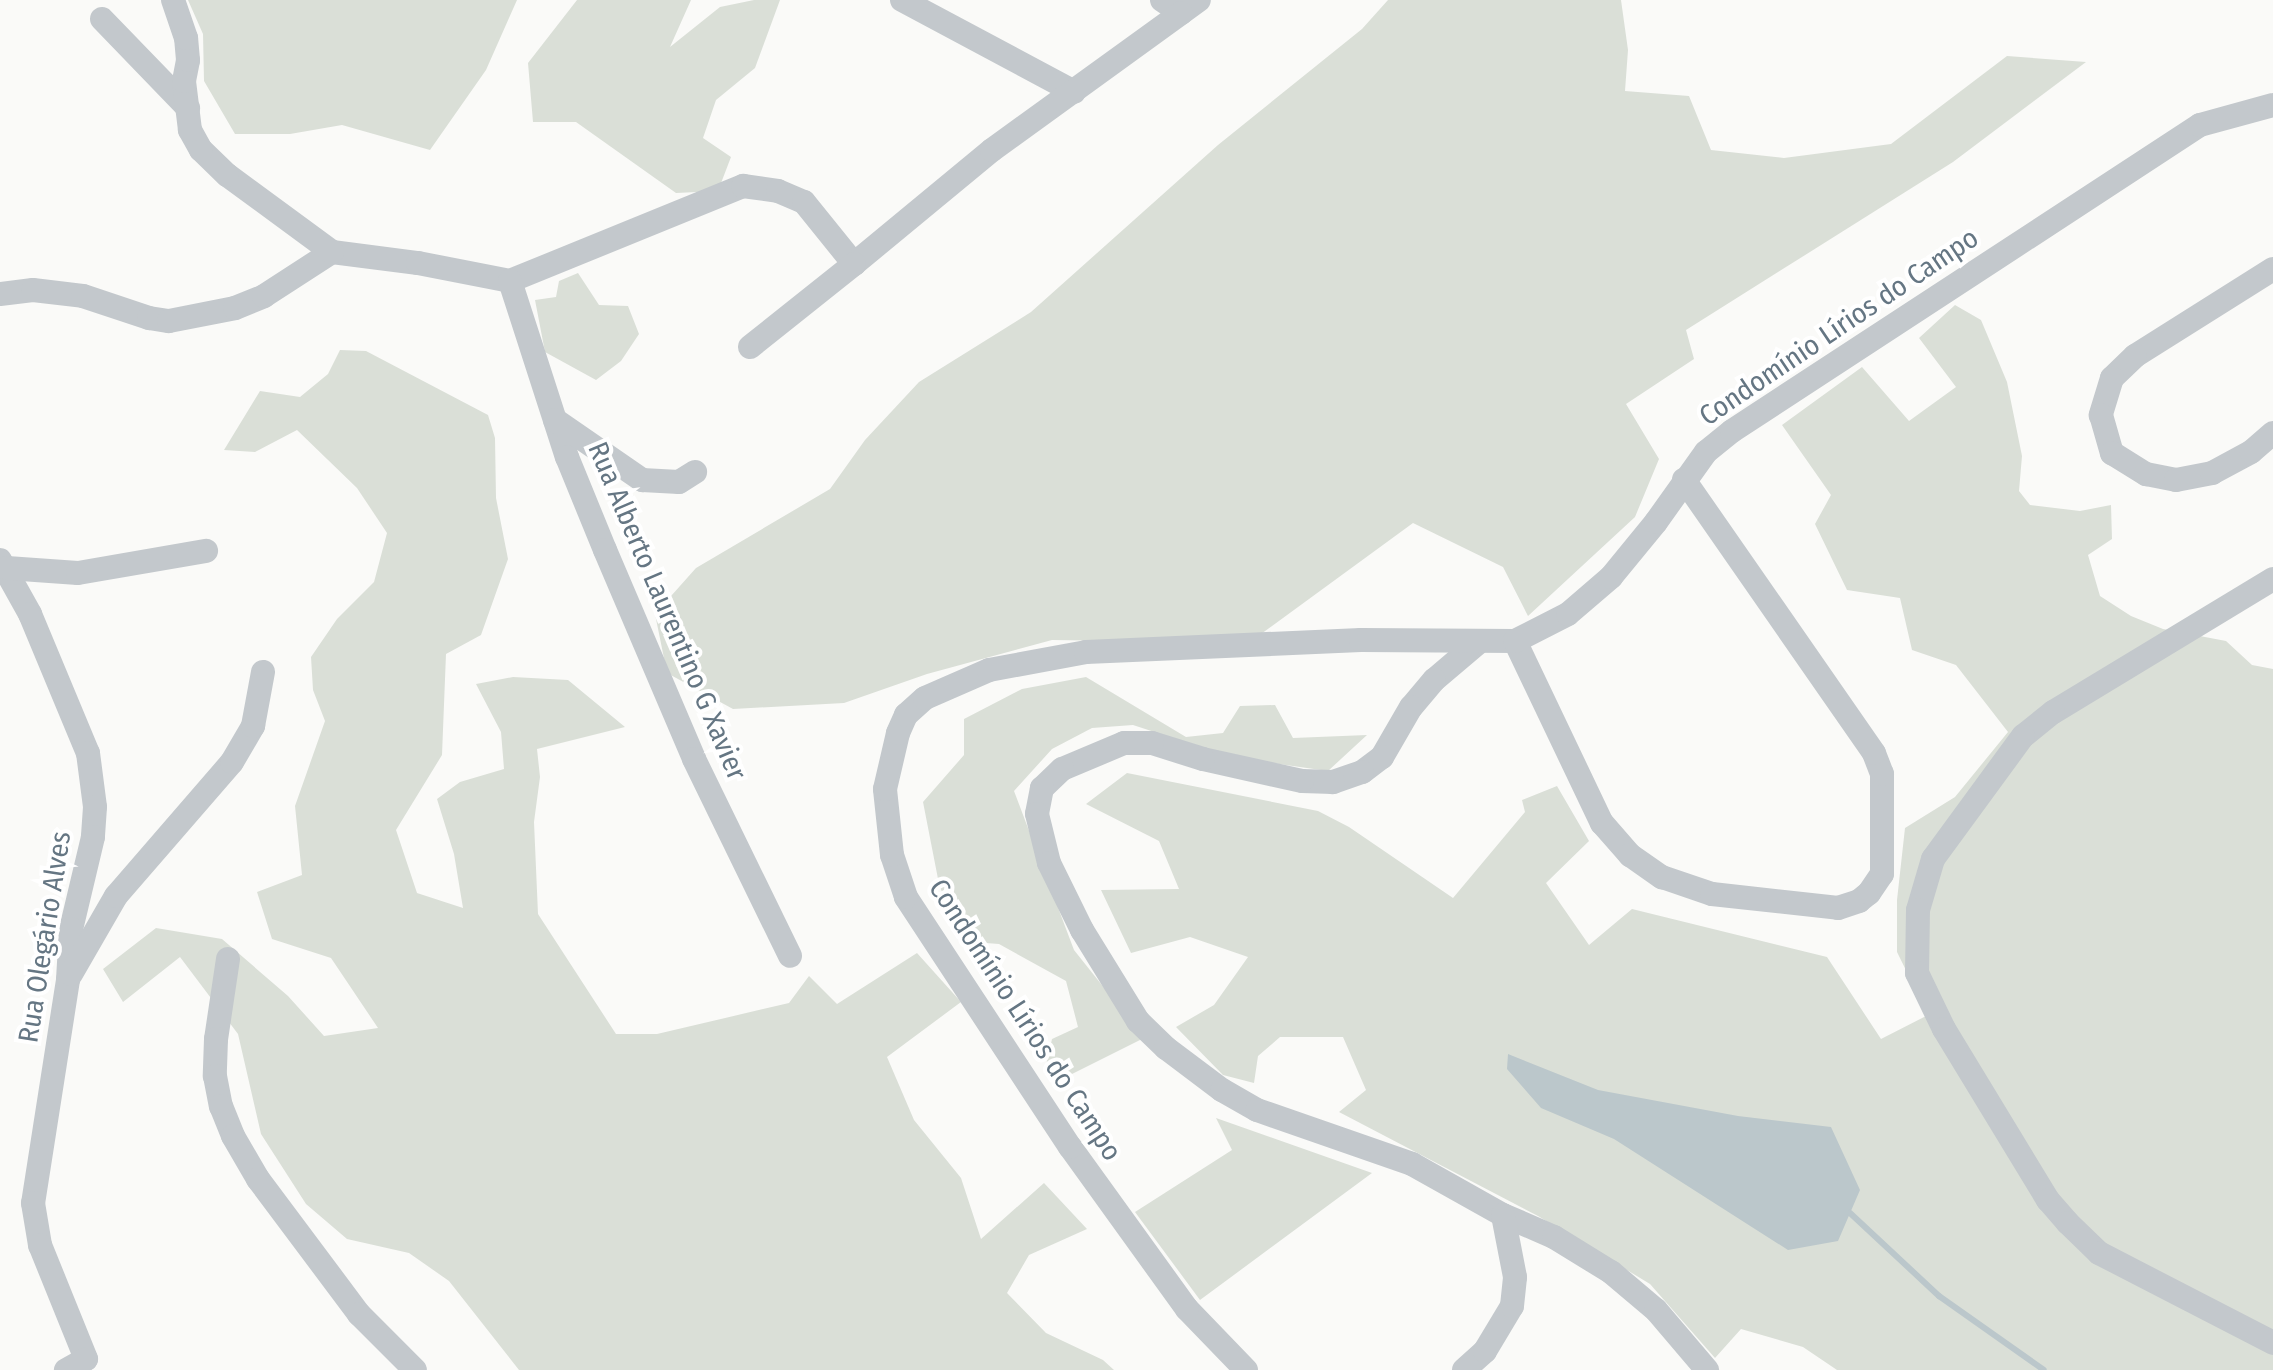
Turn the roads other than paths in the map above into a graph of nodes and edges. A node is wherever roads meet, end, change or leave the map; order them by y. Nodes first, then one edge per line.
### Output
1 (173, 0) edge
2 (902, 0) edge
3 (1181, 4) edge
4 (102, 19) dead end
5 (1074, 92) junction
6 (2273, 105) edge
7 (188, 108) junction
8 (332, 252) junction
9 (854, 264) junction
10 (2273, 269) edge
11 (510, 281) junction
12 (0, 294) edge
13 (750, 347) dead end
14 (555, 420) junction
15 (2273, 433) edge
16 (695, 472) dead end
17 (1684, 480) junction
18 (206, 551) dead end
19 (4, 564) edge
20 (2273, 579) edge
21 (1480, 641) junction
22 (1515, 641) junction
23 (263, 672) dead end
24 (790, 956) dead end
25 (228, 959) dead end
26 (68, 980) junction
27 (1503, 1215) junction
28 (2273, 1343) edge
29 (82, 1366) edge
30 (415, 1370) edge
31 (1246, 1370) edge
32 (1464, 1370) edge
33 (1707, 1370) edge

1 - 7 street
2 - 5 street
3 - 5 street
4 - 7 street
5 - 9 street
6 - 17 street, Condomínio Lírios do Campo
7 - 8 street
8 - 11 street
8 - 12 street
9 - 11 street
9 - 13 street
10 - 15 street
11 - 14 street, Rua Alberto Laurentino G Xavier
14 - 16 street
14 - 24 street, Rua Alberto Laurentino G Xavier
17 - 22 street, Condomínio Lírios do Campo
17 - 22 street
18 - 19 street
19 - 26 street, Rua Olegário Alves
20 - 28 street
21 - 22 street, Condomínio Lírios do Campo
21 - 27 street
21 - 31 street, Condomínio Lírios do Campo
23 - 26 street
25 - 30 street
26 - 29 street, Rua Olegário Alves
27 - 32 street
27 - 33 street

